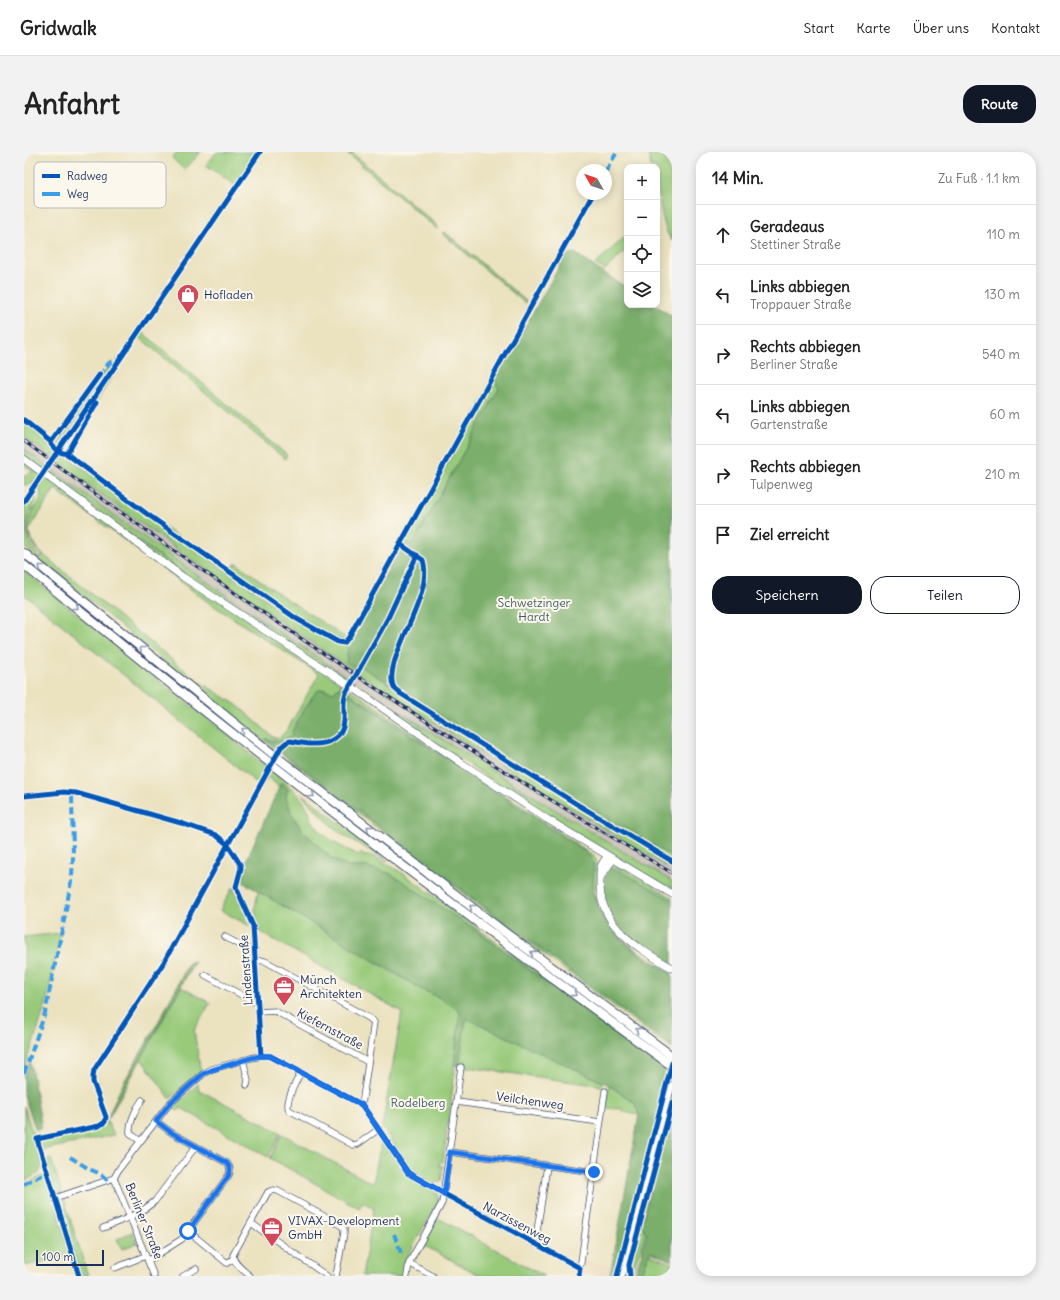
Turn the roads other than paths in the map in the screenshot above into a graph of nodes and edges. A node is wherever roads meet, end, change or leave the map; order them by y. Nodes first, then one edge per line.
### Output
1 (24, 459) edge
2 (24, 553) edge
3 (24, 565) edge
4 (593, 847) junction
5 (610, 858) junction
6 (600, 865) junction
7 (600, 878) junction
8 (236, 887) dead end
9 (672, 894) edge
10 (225, 937) dead end
11 (255, 949) junction
12 (255, 960) junction
13 (671, 968) edge
14 (205, 975) dead end
15 (258, 1004) junction
16 (259, 1012) junction
17 (261, 1056) junction
18 (672, 1056) edge
19 (243, 1060) junction
20 (368, 1062) junction
21 (672, 1066) edge
22 (461, 1067) dead end
23 (301, 1072) junction
24 (247, 1085) dead end
25 (672, 1085) edge
26 (605, 1091) dead end
27 (142, 1100) dead end
28 (457, 1102) junction
29 (362, 1105) junction
30 (156, 1121) junction
31 (600, 1122) junction
32 (379, 1129) junction
33 (140, 1141) junction
34 (196, 1146) junction
35 (450, 1152) junction
36 (547, 1166) junction
37 (594, 1172) junction
38 (114, 1178) junction
39 (444, 1194) junction
40 (55, 1198) dead end
41 (130, 1217) junction
42 (251, 1223) junction
43 (103, 1228) dead end
44 (188, 1231) junction
45 (535, 1244) junction
46 (147, 1258) junction
47 (233, 1259) junction
48 (408, 1263) junction
49 (115, 1268) dead end
50 (580, 1268) junction
51 (196, 1269) dead end
52 (154, 1276) edge
53 (183, 1276) edge
54 (250, 1276) edge
55 (327, 1276) edge
56 (336, 1276) edge
57 (407, 1276) edge
58 (433, 1276) edge
59 (579, 1276) edge
60 (622, 1276) edge

1 - 4 main road
18 -> 2 highway
3 -> 21 highway
4 - 5 main road
4 - 6 main road
5 - 6 main road
5 - 7 main road
5 - 9 main road
6 - 7 main road
7 - 13 main road
8 - 11 street, Lindenstraße
10 - 11 street
11 - 12 street, Lindenstraße
12 - 15 street, Lindenstraße
12 - 20 street
14 - 15 street
15 - 16 street, Lindenstraße
16 - 17 street, Lindenstraße
16 - 20 street, Kiefernstraße
17 - 19 street, Berliner Straße
17 - 23 street, Berliner Straße
19 - 24 street
19 - 30 street, Berliner Straße
20 - 29 street
22 - 28 street
23 - 29 street, Berliner Straße
23 - 32 street
25 - 60 street
26 - 31 street
27 - 33 street
28 - 31 street, Veilchenweg
28 - 35 street
29 - 32 street, Berliner Straße
30 - 33 street, Berliner Straße
30 - 34 street
31 - 37 street
32 - 39 street, Berliner Straße
33 - 38 street, Berliner Straße
34 - 41 street
34 - 44 street
35 - 36 street
35 - 39 street
36 - 37 street
36 - 45 street
37 - 50 street
38 - 40 street
38 - 41 street, Berliner Straße
39 - 45 street, Narzissenweg
39 - 48 street
41 - 43 street
41 - 46 street, Berliner Straße
42 - 47 street
42 - 55 street
42 - 56 street
44 - 46 street
44 - 47 street
45 - 50 street, Narzissenweg
46 - 49 street
46 - 52 street, Berliner Straße
47 - 54 street
48 - 57 street
48 - 58 street
50 - 59 street
51 - 53 street

